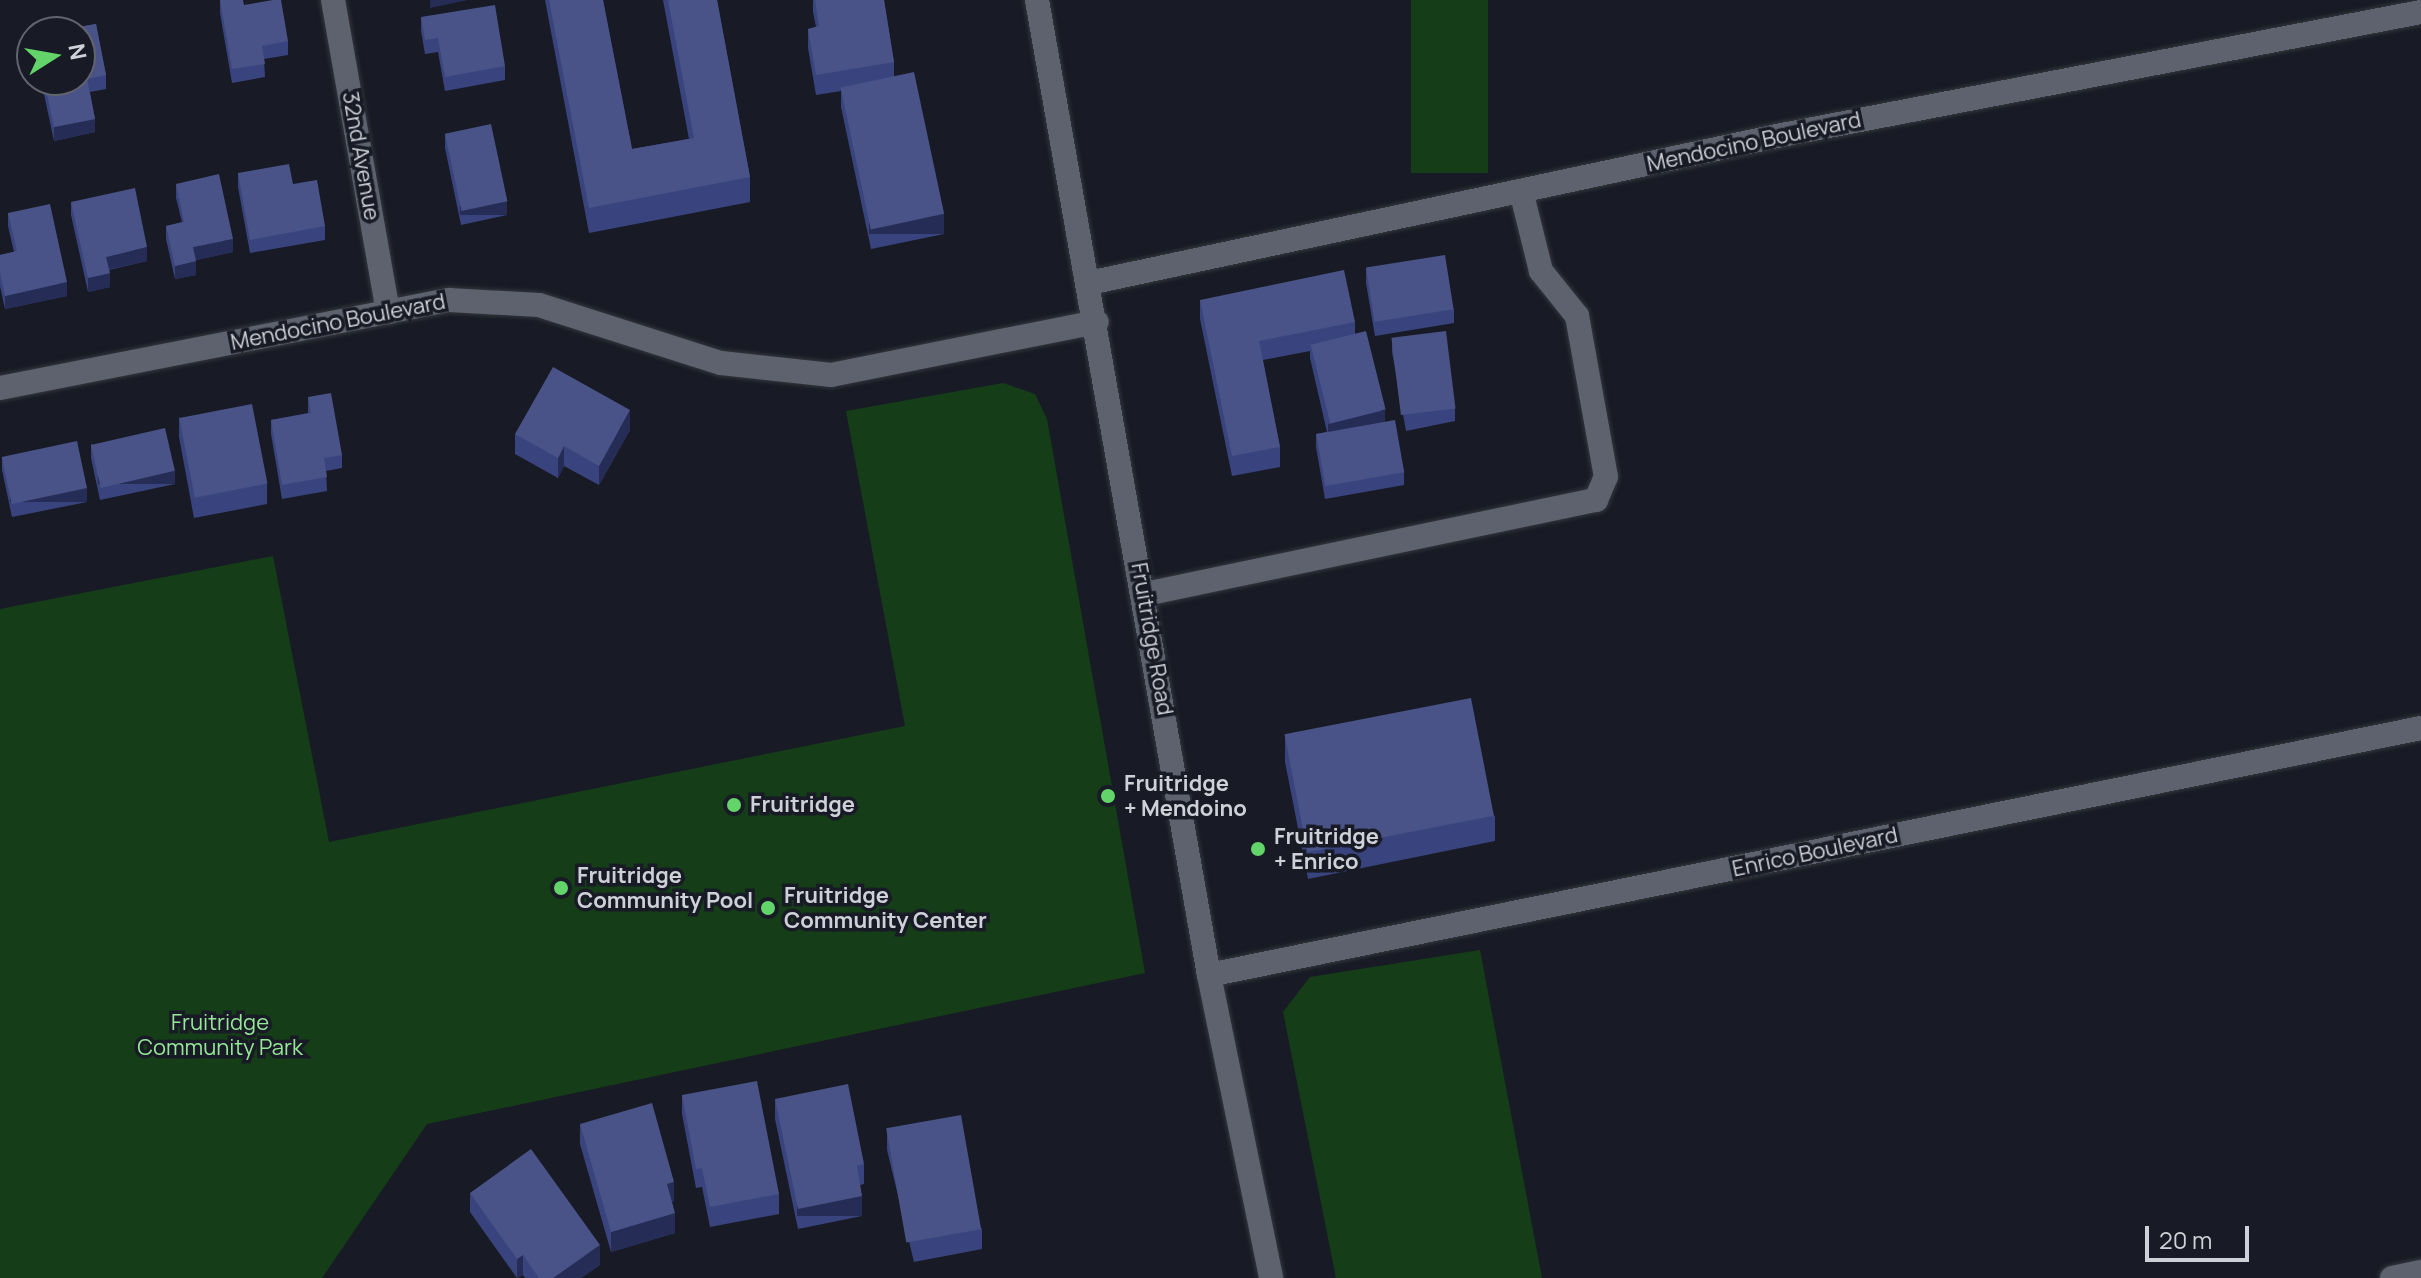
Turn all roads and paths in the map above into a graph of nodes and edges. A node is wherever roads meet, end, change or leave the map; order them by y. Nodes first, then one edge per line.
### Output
1 (333, 0) edge
2 (1037, 0) edge
3 (2421, 12) edge
4 (1521, 191) junction
5 (1089, 283) junction
6 (388, 312) junction
7 (1097, 322) junction
8 (0, 388) edge
9 (1145, 594) junction
10 (2421, 728) edge
11 (1209, 975) junction
12 (2421, 1272) edge
13 (1271, 1278) edge
14 (2392, 1278) edge

1 - 6 street, 32nd Avenue
2 - 5 street, Fruitridge Road
3 - 4 street, Mendocino Boulevard
4 - 5 street, Mendocino Boulevard
4 - 9 street
5 - 7 street, Fruitridge Road
6 - 7 street, Mendocino Boulevard
6 - 8 street, Mendocino Boulevard
7 - 9 street, Fruitridge Road
9 - 11 street, Fruitridge Road
10 - 11 street, Enrico Boulevard
11 - 13 street, Fruitridge Road
12 - 14 street

